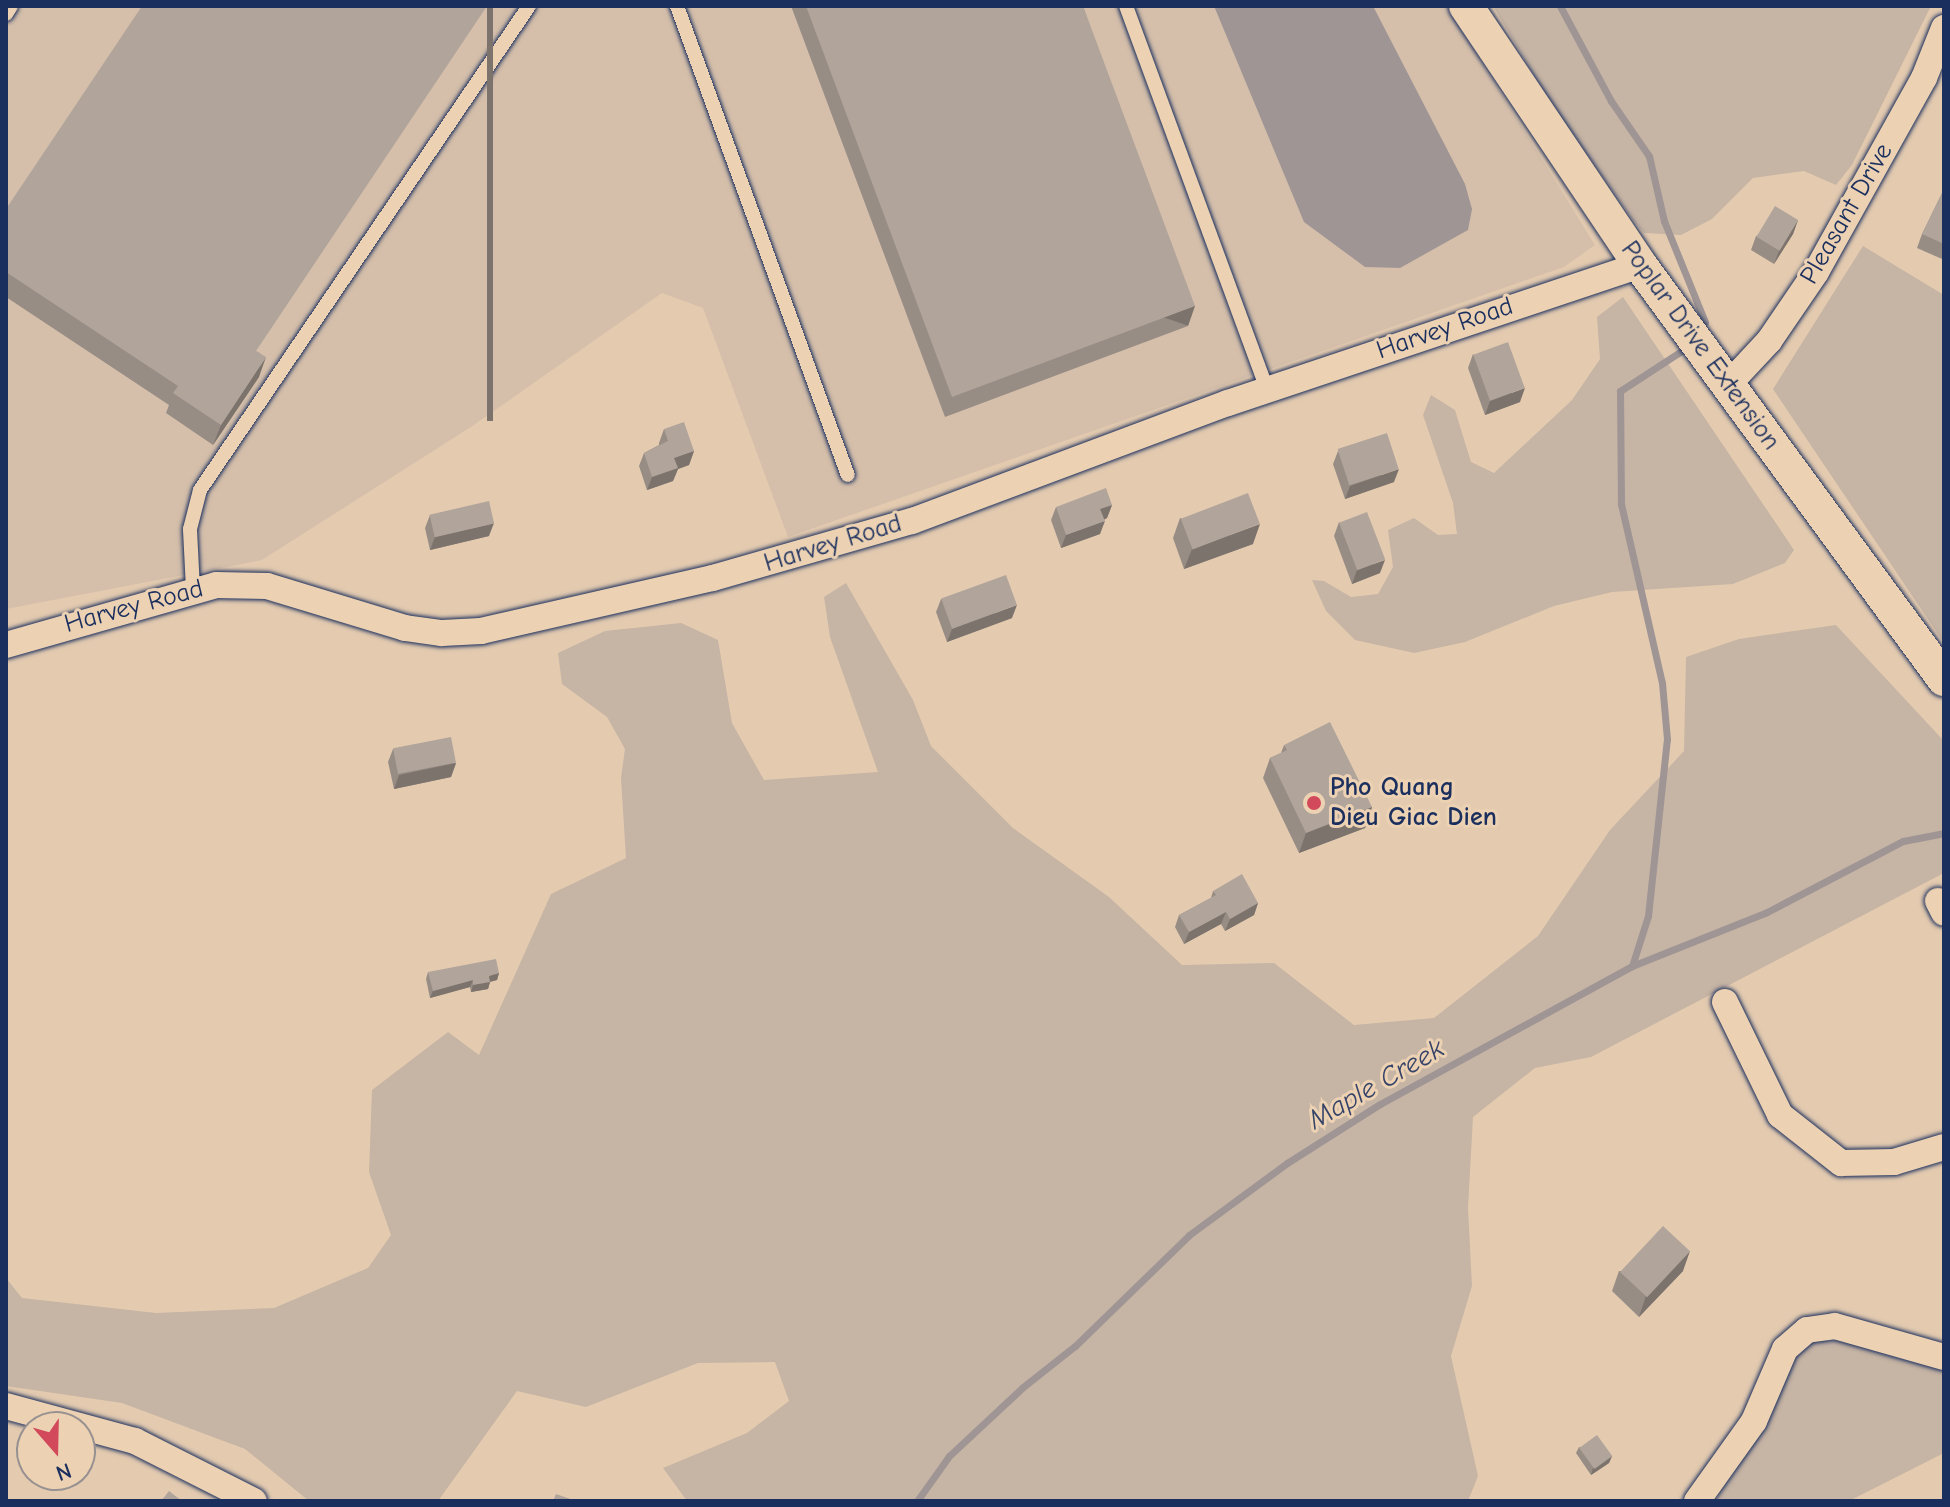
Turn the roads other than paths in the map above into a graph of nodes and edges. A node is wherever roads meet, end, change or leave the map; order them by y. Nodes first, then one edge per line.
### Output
1 (11, 6) edge
2 (529, 6) edge
3 (677, 6) edge
4 (1126, 6) edge
5 (1466, 6) edge
6 (6, 14) edge
7 (1944, 28) edge
8 (1938, 57) edge
9 (1640, 265) junction
10 (1727, 386) junction
11 (1267, 390) junction
12 (848, 475) dead end
13 (193, 589) junction
14 (6, 645) edge
15 (1944, 679) edge
16 (1725, 1002) dead end
17 (1944, 1147) edge
18 (1944, 1357) edge
19 (6, 1406) edge
20 (254, 1501) edge
21 (1697, 1501) edge

1 - 6 lane
2 - 13 lane
3 - 12 lane
4 - 11 lane
5 - 9 street, Poplar Drive Extension
7 - 8 street, Pleasant Drive
8 - 10 street, Pleasant Drive
9 - 10 street, Poplar Drive Extension
9 - 11 street, Harvey Road
10 - 15 street, Poplar Drive Extension
11 - 13 street, Harvey Road
13 - 14 street, Harvey Road
16 - 17 street
18 - 21 street
19 - 20 street

